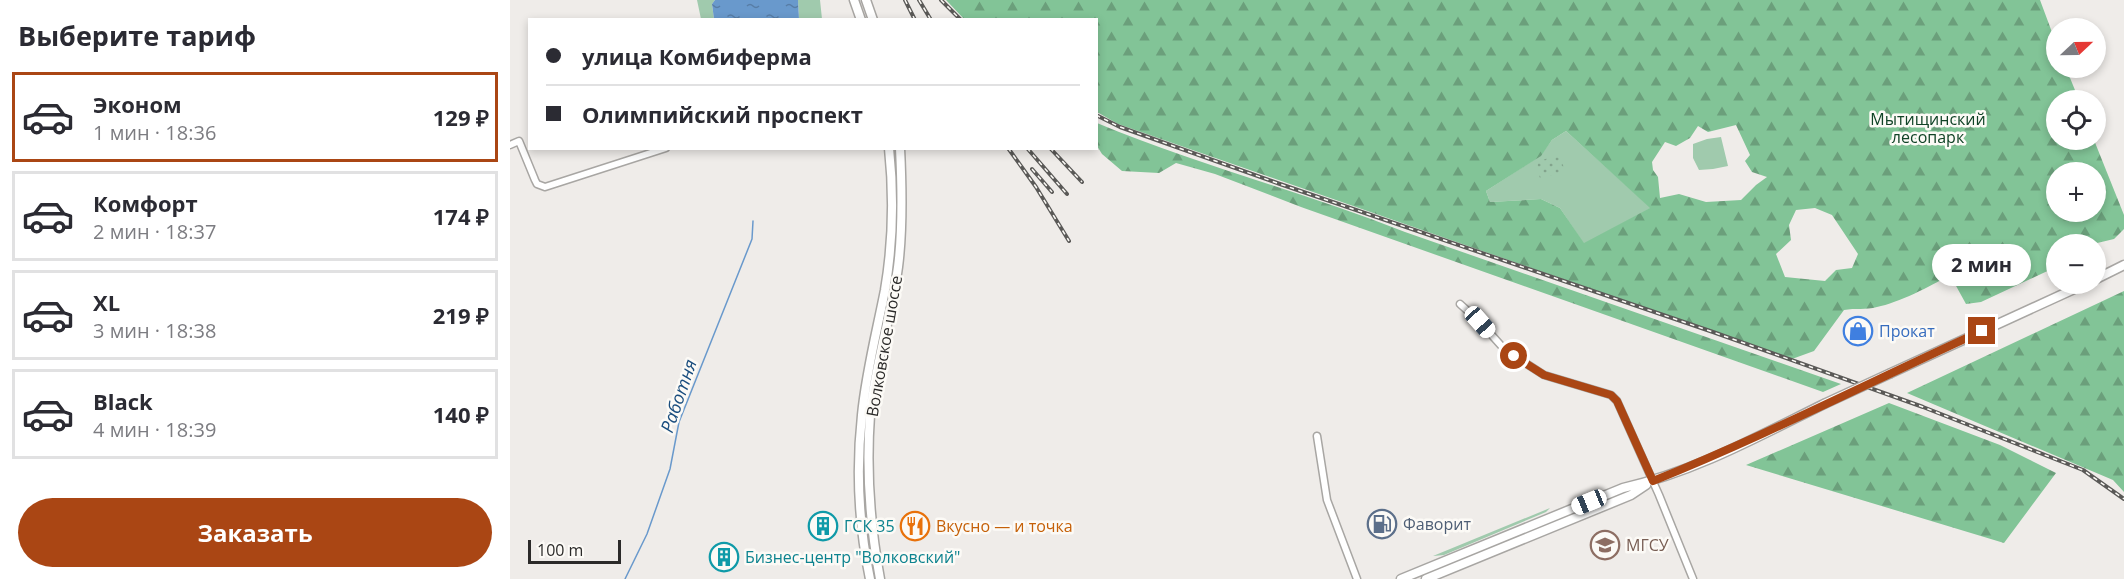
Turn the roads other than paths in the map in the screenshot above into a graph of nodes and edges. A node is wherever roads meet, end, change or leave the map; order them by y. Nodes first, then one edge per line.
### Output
1 (854, 0) edge
2 (866, 0) edge
3 (860, 18) edge
4 (872, 18) edge
5 (510, 145) edge
6 (660, 150) edge
7 (889, 150) edge
8 (900, 150) edge
9 (2124, 265) edge
10 (2106, 274) edge
11 (2063, 294) edge
12 (1460, 304) dead end
13 (1317, 435) dead end
14 (1653, 481) junction
15 (870, 579) edge
16 (880, 579) edge
17 (1357, 579) edge
18 (1401, 579) edge
19 (1426, 579) edge
20 (1693, 579) edge

1 - 3 main road
2 - 4 main road
5 - 6 street
7 - 15 main road, Волковское шоссе
8 - 16 main road, Волковское шоссе
9 - 10 main road
11 - 14 main road, bridge
12 - 14 street
13 - 17 street
14 - 18 main road
14 - 19 main road
14 - 20 street

